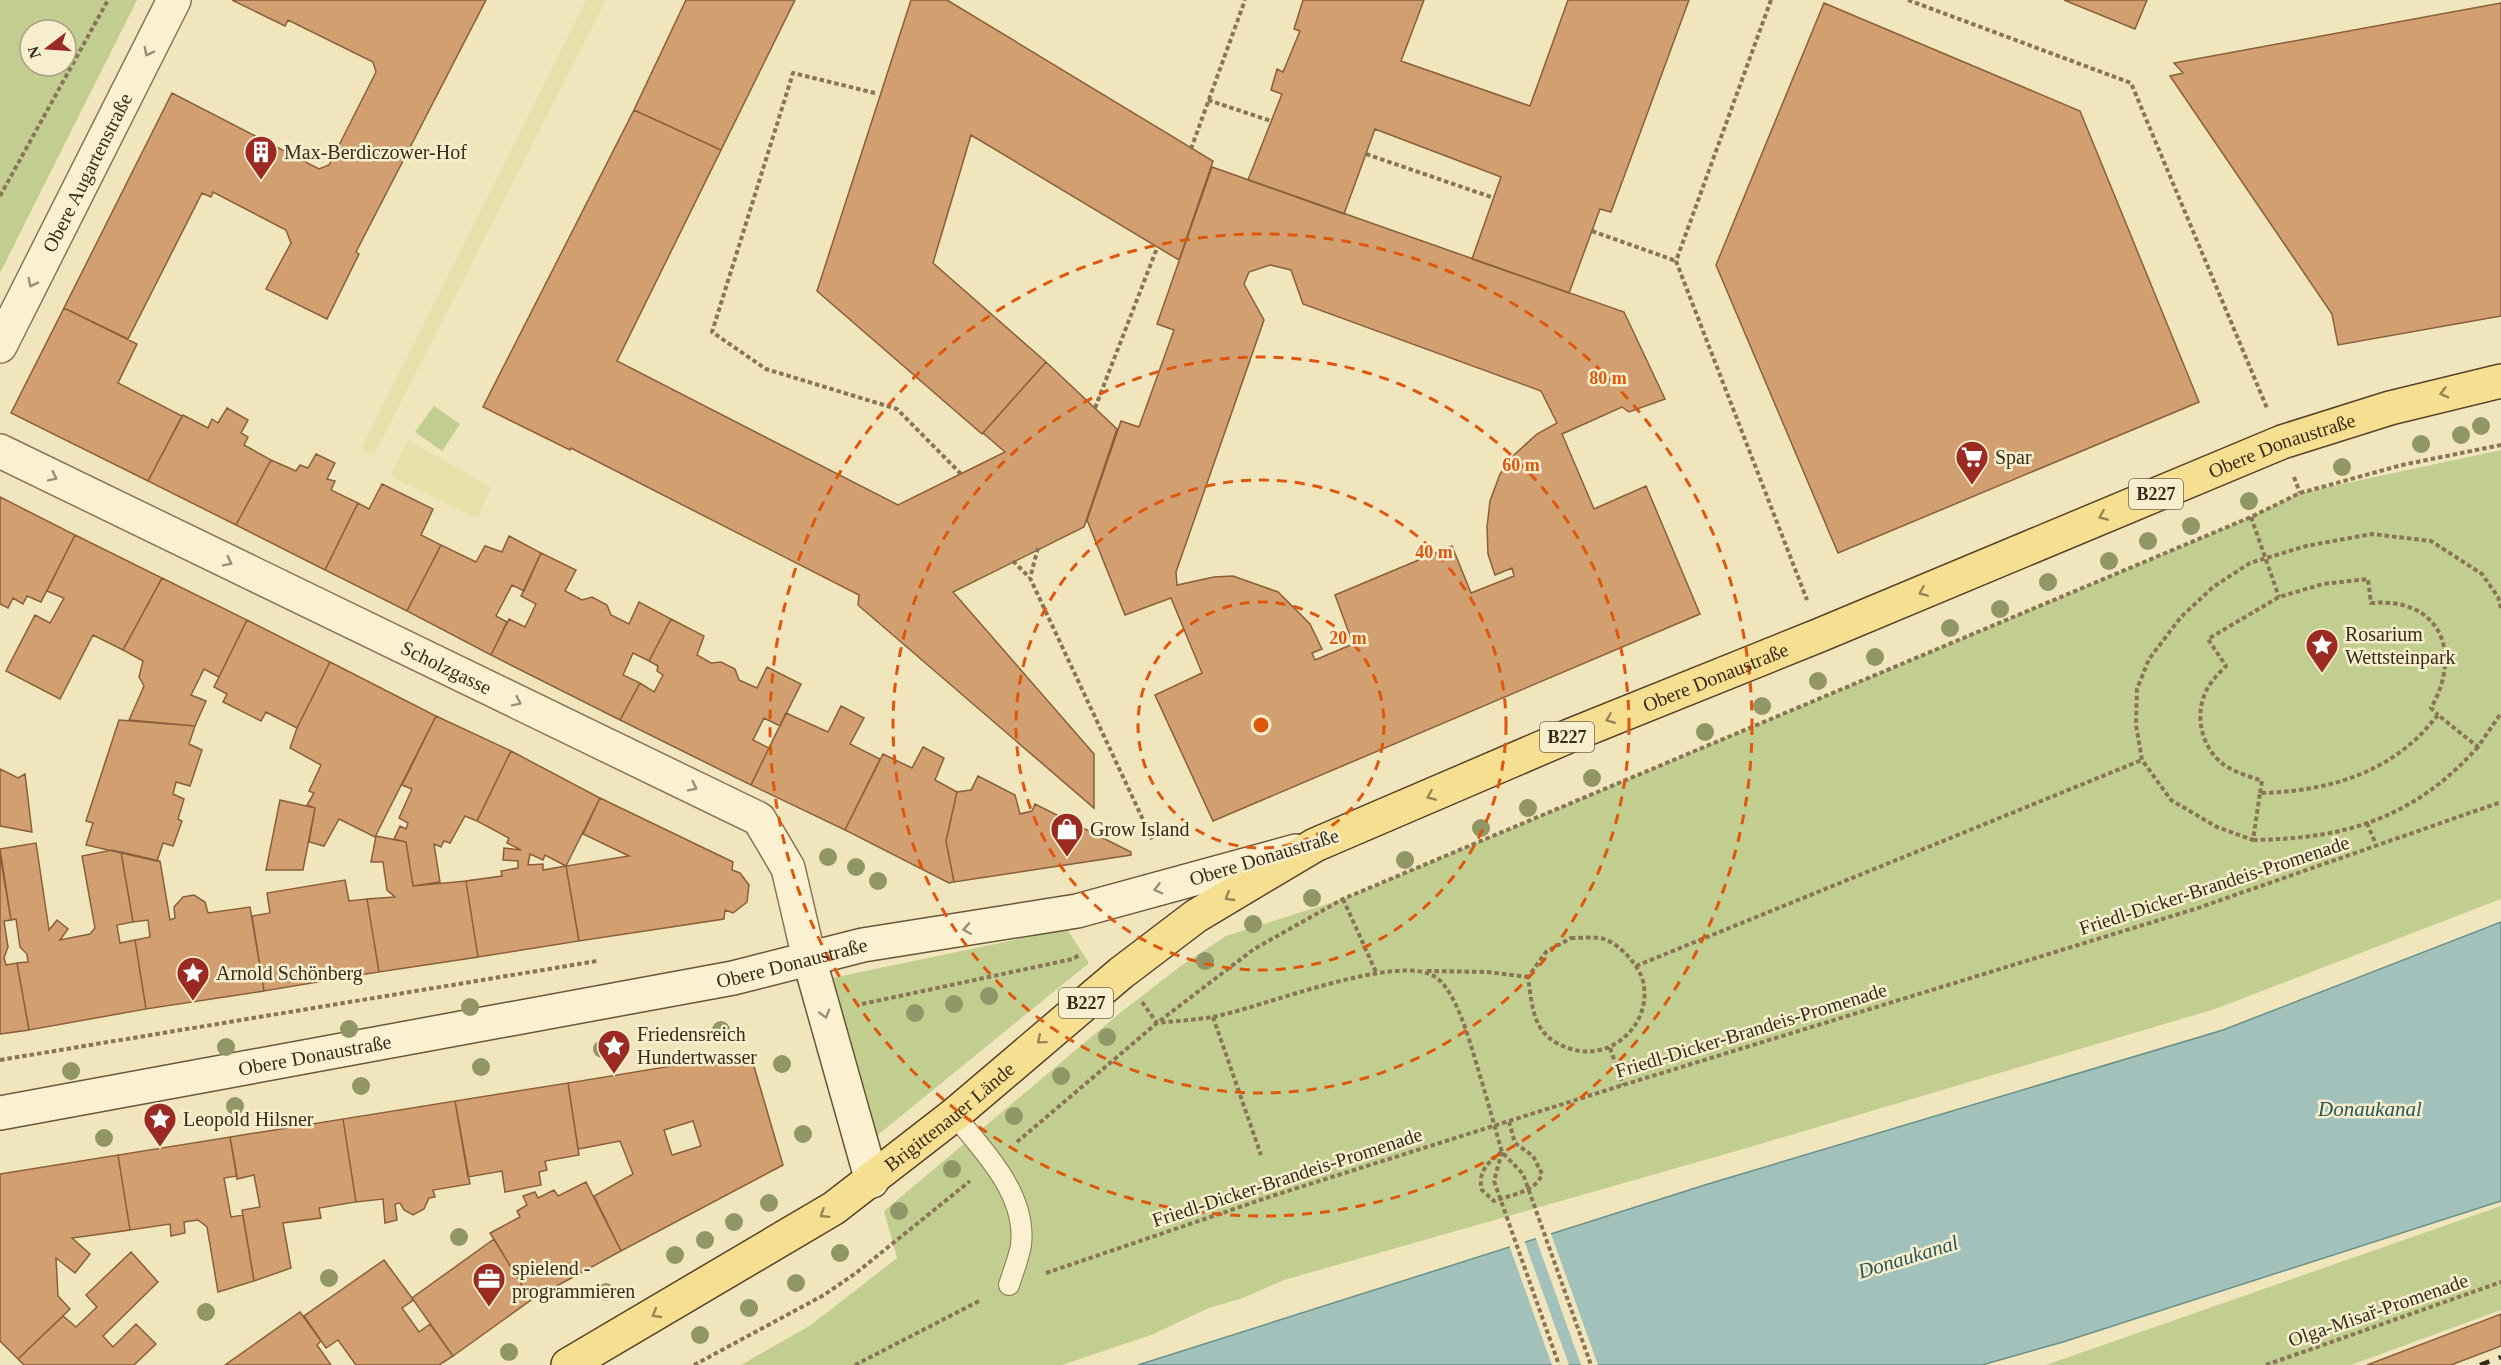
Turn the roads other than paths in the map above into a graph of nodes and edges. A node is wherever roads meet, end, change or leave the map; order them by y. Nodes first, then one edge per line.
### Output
1 (174, 0) edge
2 (0, 346) edge
3 (2501, 381) edge
4 (0, 452) edge
5 (1316, 845) junction
6 (809, 958) junction
7 (0, 1113) edge
8 (954, 1115) junction
9 (872, 1181) junction
10 (1009, 1285) road end
11 (568, 1365) edge

1 -> 2 main road, Obere Augartenstraße
3 -> 5 main road, Obere Donaustraße / B227
4 -> 6 main road, Scholzgasse
5 -> 6 main road, Obere Donaustraße
5 -> 8 main road, Brigittenauer Lände / B227
6 - 7 main road, Obere Donaustraße
6 -> 9 main road, Scholzgasse
8 - 9 main road, Brigittenauer Lände / B227
8 - 10 lane
9 -> 11 main road, Brigittenauer Lände / B227

